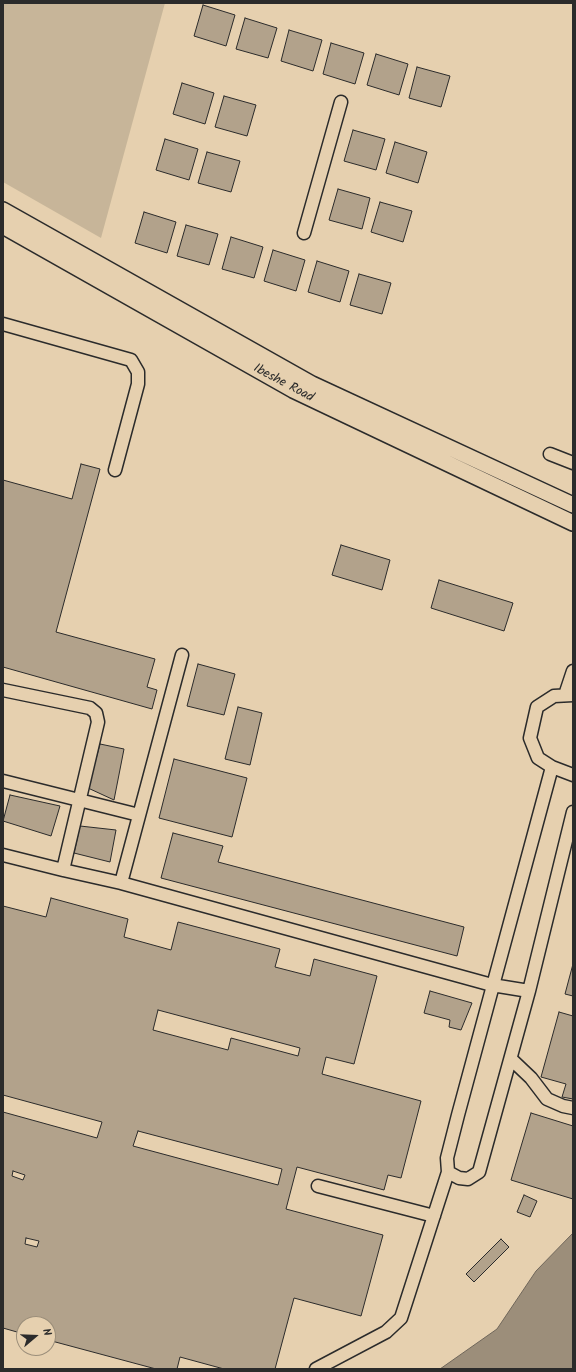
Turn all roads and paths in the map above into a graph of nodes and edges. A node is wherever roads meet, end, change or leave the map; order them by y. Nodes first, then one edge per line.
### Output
1 (341, 102) dead end
2 (3, 210) edge
3 (3, 226) edge
4 (304, 233) dead end
5 (3, 324) edge
6 (550, 454) dead end
7 (573, 463) edge
8 (114, 470) dead end
9 (573, 505) edge
10 (573, 523) edge
11 (182, 655) dead end
12 (573, 671) edge
13 (3, 690) edge
14 (569, 695) edge
15 (552, 767) junction
16 (573, 775) edge
17 (3, 781) edge
18 (79, 800) junction
19 (573, 812) edge
20 (139, 815) junction
21 (3, 855) edge
22 (63, 870) junction
23 (121, 883) junction
24 (492, 985) junction
25 (528, 991) junction
26 (511, 1059) junction
27 (573, 1108) edge
28 (448, 1172) junction
29 (318, 1186) dead end
30 (434, 1216) junction
31 (316, 1369) edge

1 - 4 street
2 - 9 main road, Ibeshe Road
3 - 10 main road, Ibeshe Road
5 - 8 street
6 - 7 street
11 - 20 street
12 - 14 street
13 - 18 street
14 - 15 street
15 - 16 street
15 - 24 street
17 - 18 street
18 - 20 street
18 - 22 street
19 - 25 street
20 - 23 street
21 - 22 street
22 - 23 street
23 - 24 street
24 - 25 street
24 - 28 street
25 - 26 street
26 - 27 street
26 - 28 street
28 - 30 street
29 - 30 street
30 - 31 street

